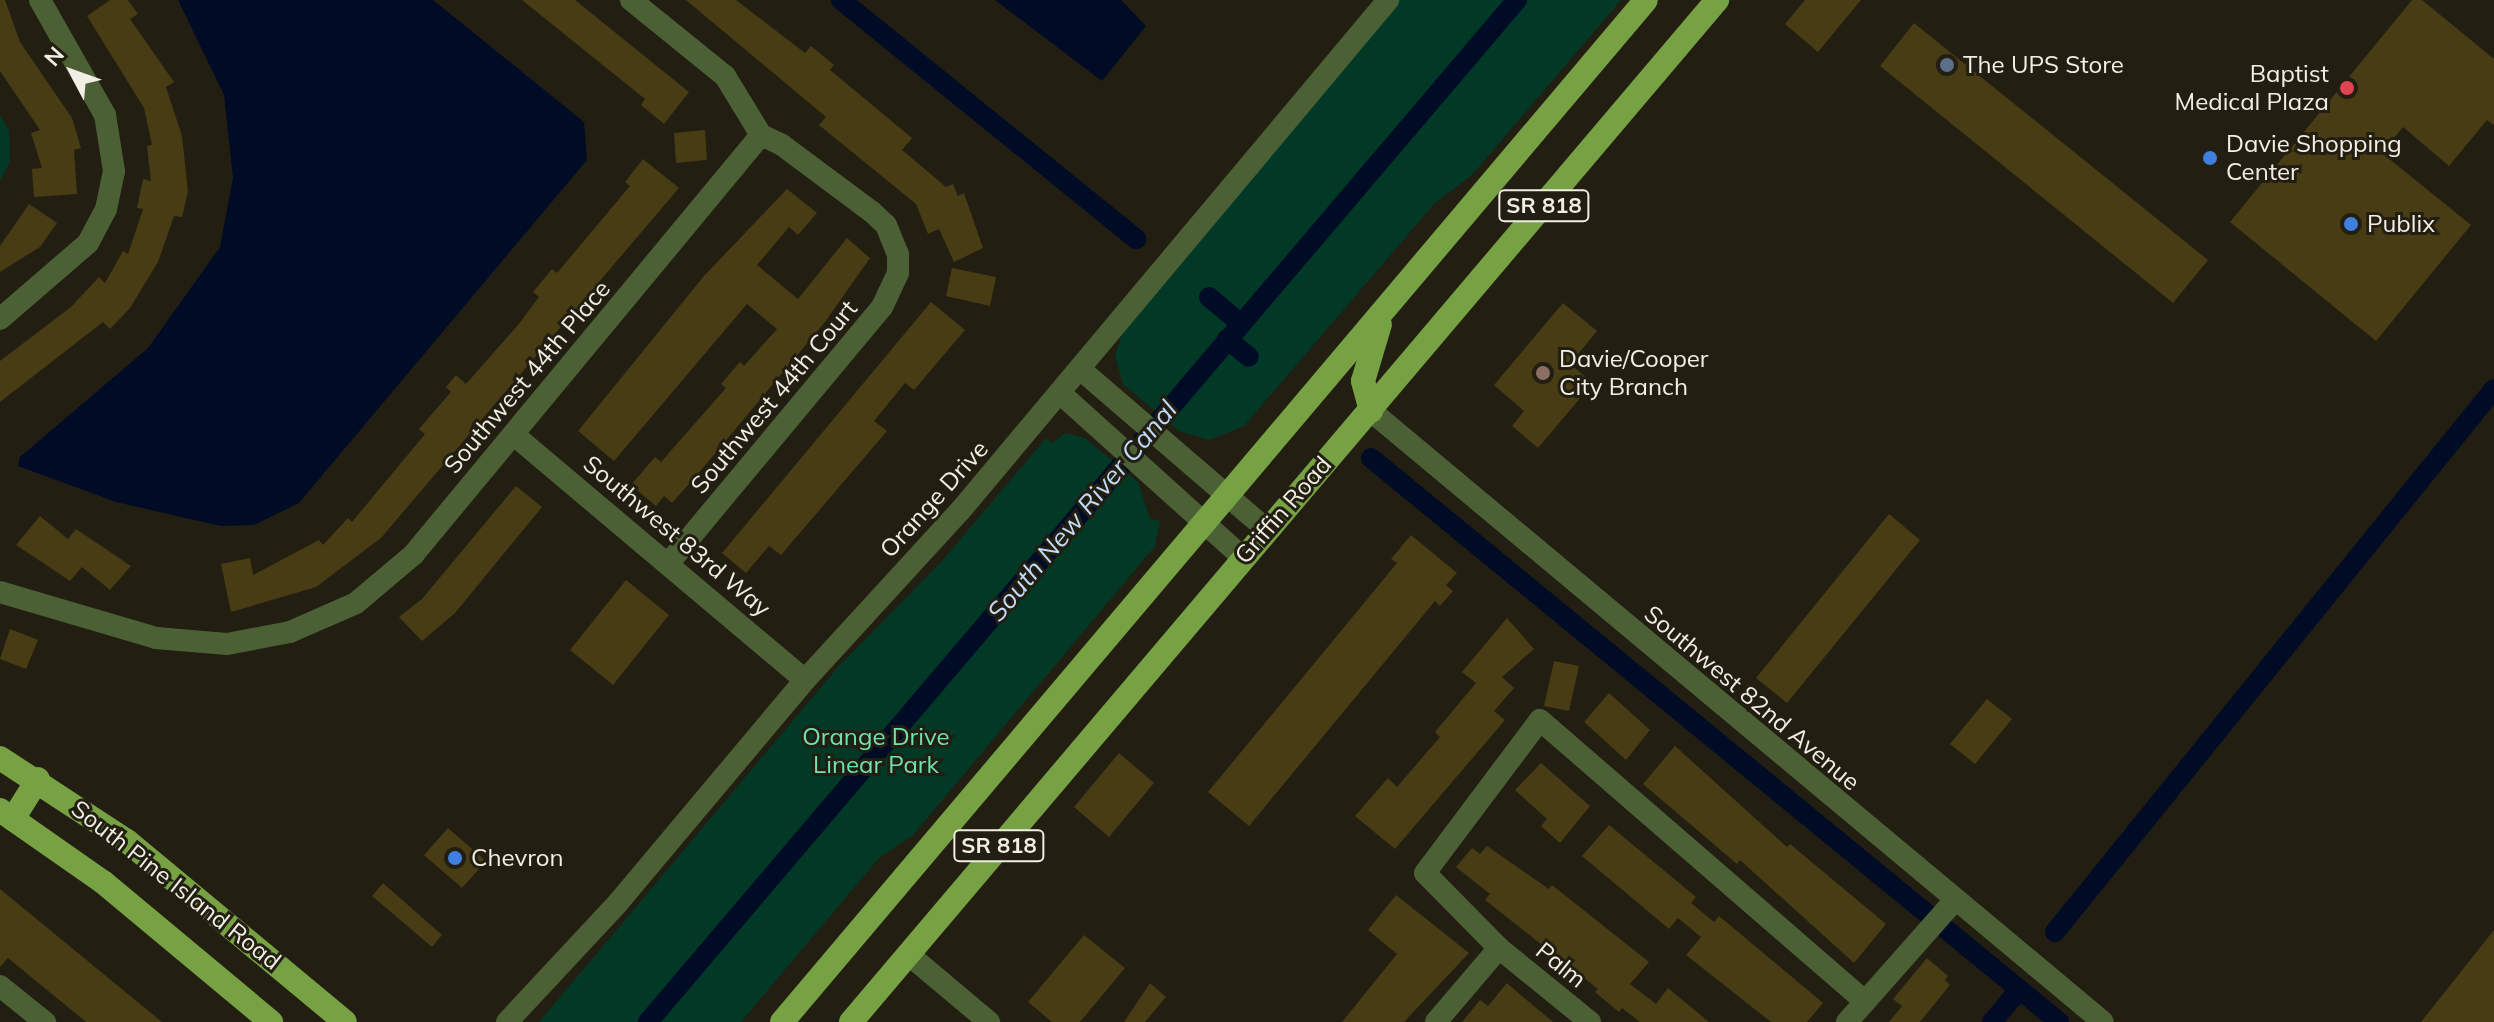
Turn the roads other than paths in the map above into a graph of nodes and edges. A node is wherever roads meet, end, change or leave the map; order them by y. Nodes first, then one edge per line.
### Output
1 (40, 0) edge
2 (631, 0) edge
3 (1388, 0) edge
4 (1646, 0) edge
5 (1717, 0) edge
6 (761, 135) junction
7 (1388, 303) junction
8 (0, 319) edge
9 (1080, 369) junction
10 (1060, 393) junction
11 (1371, 411) junction
12 (514, 435) junction
13 (1228, 495) junction
14 (1204, 522) junction
15 (1266, 529) junction
16 (1242, 557) junction
17 (669, 563) junction
18 (0, 592) edge
19 (805, 680) junction
20 (0, 758) edge
21 (38, 779) junction
22 (7, 814) edge
23 (1952, 902) junction
24 (1499, 948) junction
25 (908, 954) junction
26 (0, 986) edge
27 (1865, 1002) junction
28 (45, 1022) edge
29 (271, 1022) edge
30 (345, 1022) edge
31 (507, 1022) edge
32 (782, 1022) edge
33 (851, 1022) edge
34 (989, 1022) edge
35 (1436, 1022) edge
36 (1590, 1022) edge
37 (1847, 1022) edge
38 (2103, 1022) edge

1 - 8 street
2 - 6 street
3 - 9 street, Orange Drive
4 - 7 main road, SR 818
5 - 11 main road, Griffin Road / SR 818
6 - 12 street, Southwest 44th Place
6 - 17 street, Southwest 44th Court
7 - 11 main road
7 - 13 main road, SR 818
9 - 10 street, Orange Drive
9 - 13 street
10 - 14 street
10 - 19 street, Orange Drive
11 - 15 main road, Griffin Road / SR 818
11 - 23 street, Southwest 82nd Avenue
12 - 17 street, Southwest 83rd Way
12 - 18 street, Southwest 44th Place
13 - 14 main road, SR 818
13 - 15 street
14 - 16 street
14 - 32 main road, SR 818
15 - 16 main road, Griffin Road / SR 818
16 - 25 main road, Griffin Road / SR 818
17 - 19 street, Southwest 83rd Way
19 - 31 street, Orange Drive
20 - 21 main road, South Pine Island Road
21 - 22 main road
21 - 30 main road, South Pine Island Road
22 - 29 main road, South Pine Island Road
23 - 27 street
23 - 38 street, Southwest 82nd Avenue
24 - 27 street, Palm
24 - 35 street
24 - 36 street, Palm
25 - 33 main road, Griffin Road / SR 818
25 - 34 street
26 - 28 street
27 - 37 street

